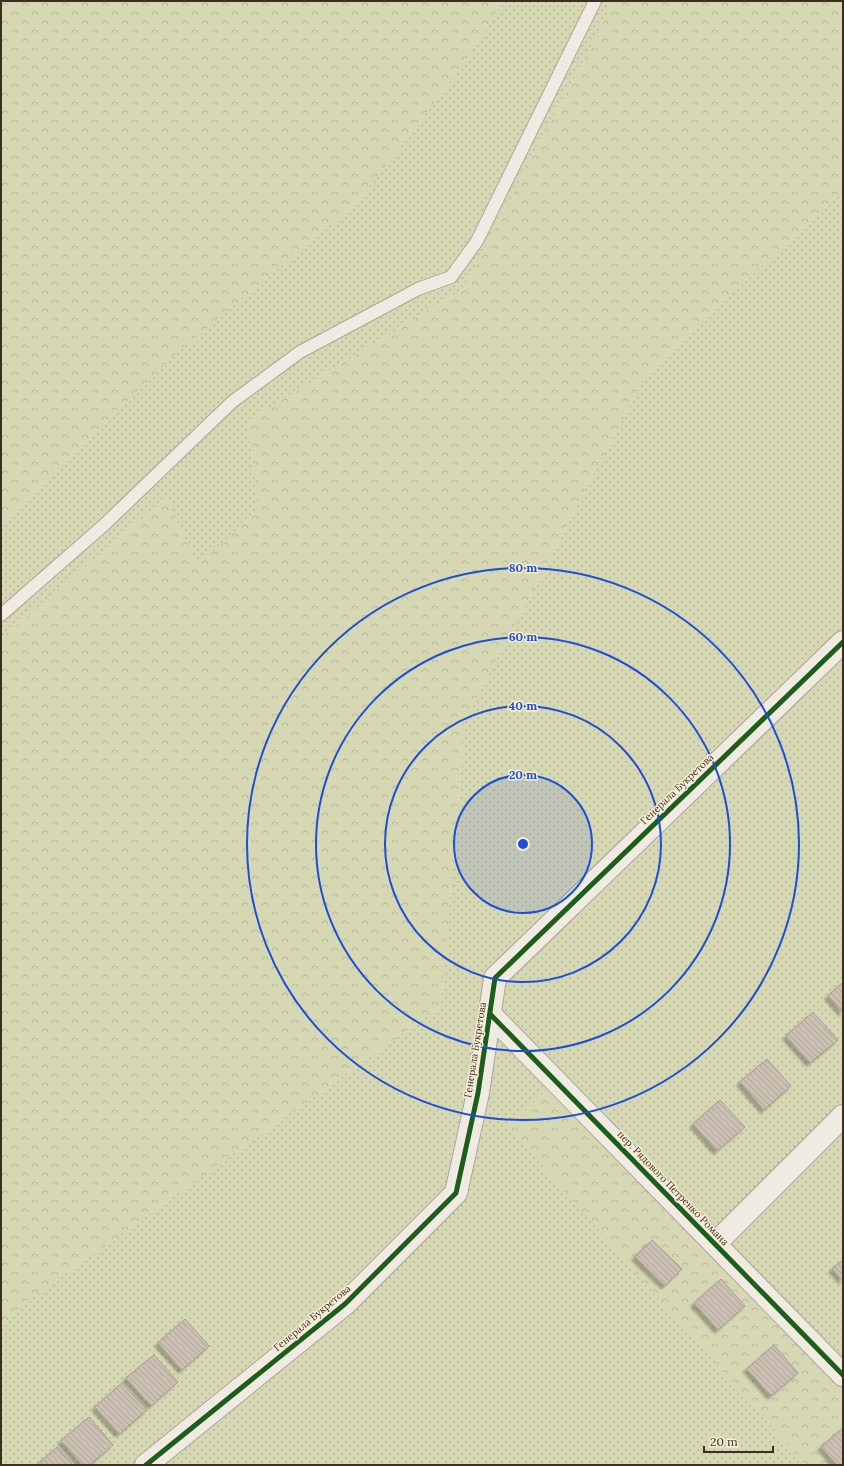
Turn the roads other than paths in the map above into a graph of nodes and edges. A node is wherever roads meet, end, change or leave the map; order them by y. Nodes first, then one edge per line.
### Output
1 (595, 1) edge
2 (1, 615) edge
3 (843, 642) edge
4 (490, 1014) junction
5 (843, 1116) edge
6 (715, 1244) junction
7 (841, 1369) edge
8 (146, 1465) edge

1 - 2 lane
3 - 4 street, Генерала Букретова
4 - 6 street, пер. Рядового Петренко Романа
4 - 8 street, Генерала Букретова
5 - 6 street
6 - 7 street, пер. Рядового Петренко Романа

